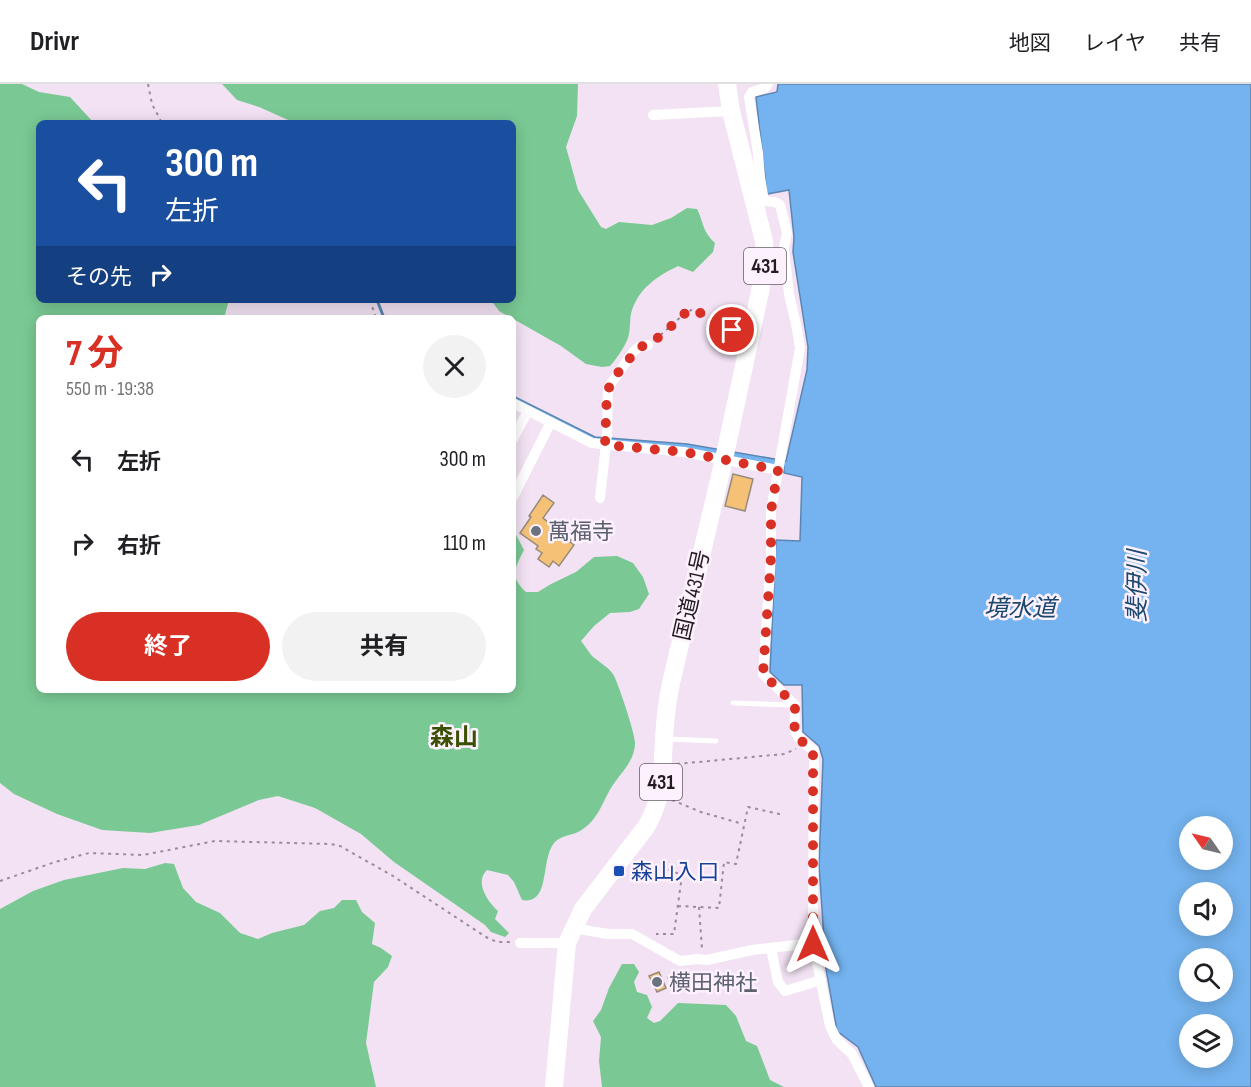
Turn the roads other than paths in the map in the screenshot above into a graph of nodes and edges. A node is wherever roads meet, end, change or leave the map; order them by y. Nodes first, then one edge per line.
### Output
1 (727, 84) edge
2 (768, 84) edge
3 (731, 111) junction
4 (653, 115) dead end
5 (754, 178) junction
6 (648, 345) road end
7 (516, 405) edge
8 (528, 411) junction
9 (551, 422) junction
10 (516, 433) edge
11 (606, 441) junction
12 (725, 454) junction
13 (779, 465) junction
14 (516, 490) edge
15 (600, 498) dead end
16 (733, 703) dead end
17 (795, 705) junction
18 (664, 739) junction
19 (716, 741) dead end
20 (570, 936) junction
21 (520, 943) road end
22 (813, 944) junction
23 (771, 948) junction
24 (821, 980) junction
25 (554, 1087) edge
26 (869, 1087) edge

1 - 3 highway, 国道431号 / 431
2 - 5 street
3 - 4 street
3 - 5 highway, 国道431号 / 431
5 - 12 highway, 国道431号 / 431
5 - 13 street
6 - 11 street
7 - 8 street
8 - 9 street
8 - 10 street
9 - 11 street
9 - 14 street
11 - 12 street
11 - 15 street
12 - 13 street
12 - 18 highway, 国道431号 / 431
13 - 17 street
16 - 17 lane
17 - 22 street
18 - 19 lane
18 - 20 highway, 国道431号 / 431
20 - 21 street
20 - 23 street
20 - 25 highway, 国道431号 / 431
22 - 23 street
22 - 24 street
23 - 24 street
24 - 26 street

